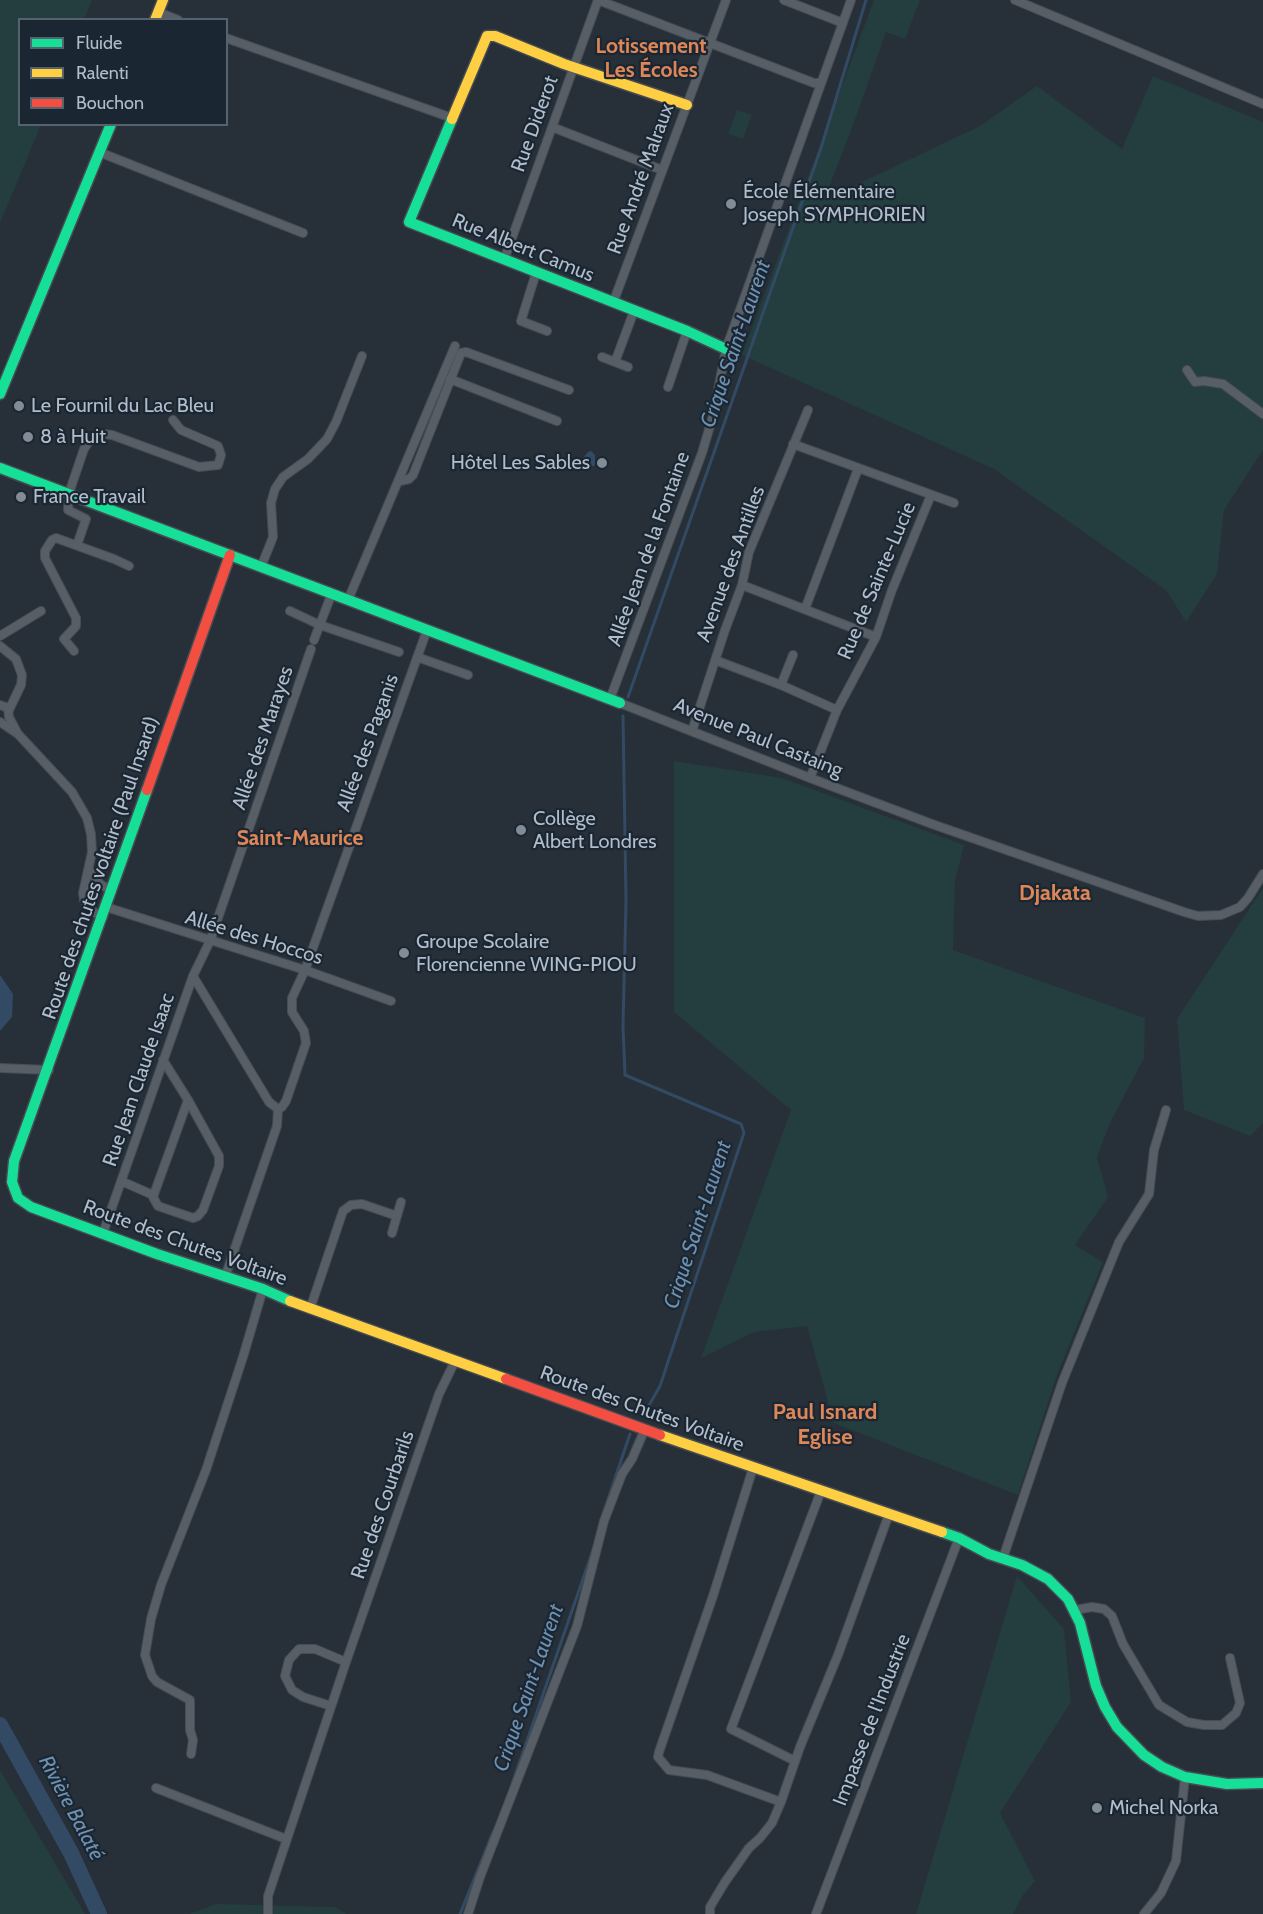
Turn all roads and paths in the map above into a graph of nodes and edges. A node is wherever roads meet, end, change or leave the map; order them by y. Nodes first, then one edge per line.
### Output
1 (163, 0) edge
2 (598, 0) edge
3 (726, 0) edge
4 (784, 0) edge
5 (851, 0) edge
6 (1015, 0) edge
7 (157, 16) edge
8 (843, 23) junction
9 (228, 39) edge
10 (710, 44) junction
11 (574, 67) junction
12 (821, 83) junction
13 (1263, 104) edge
14 (687, 105) junction
15 (452, 118) junction
16 (110, 126) edge
17 (552, 127) junction
18 (99, 152) junction
19 (662, 170) junction
20 (303, 233) dead end
21 (504, 260) junction
22 (536, 273) junction
23 (613, 303) junction
24 (634, 311) junction
25 (547, 331) dead end
26 (687, 331) junction
27 (455, 346) dead end
28 (726, 349) junction
29 (362, 356) dead end
30 (602, 357) dead end
31 (615, 362) junction
32 (628, 367) dead end
33 (1187, 370) dead end
34 (450, 379) junction
35 (668, 387) dead end
36 (569, 390) dead end
37 (0, 394) edge
38 (807, 410) dead end
39 (1263, 414) edge
40 (173, 420) dead end
41 (557, 421) dead end
42 (793, 444) junction
43 (0, 468) edge
44 (858, 468) junction
45 (400, 481) junction
46 (69, 493) junction
47 (931, 495) junction
48 (954, 503) dead end
49 (77, 545) junction
50 (230, 555) junction
51 (129, 566) dead end
52 (261, 567) junction
53 (742, 585) junction
54 (332, 593) junction
55 (348, 600) junction
56 (805, 609) junction
57 (41, 611) dead end
58 (290, 611) dead end
59 (320, 625) junction
60 (427, 630) junction
61 (0, 636) edge
62 (876, 637) junction
63 (314, 640) dead end
64 (0, 646) edge
65 (311, 648) dead end
66 (74, 651) dead end
67 (399, 652) dead end
68 (793, 655) dead end
69 (417, 657) junction
70 (715, 660) junction
71 (468, 675) dead end
72 (781, 685) junction
73 (14, 696) junction
74 (615, 701) junction
75 (0, 705) edge
76 (837, 710) junction
77 (9, 713) junction
78 (0, 722) edge
79 (692, 731) junction
80 (18, 734) junction
81 (810, 778) junction
82 (89, 870) junction
83 (1263, 874) edge
84 (112, 891) junction
85 (105, 912) junction
86 (210, 941) junction
87 (305, 970) junction
88 (193, 976) junction
89 (392, 1002) dead end
90 (163, 1060) junction
91 (0, 1068) edge
92 (49, 1070) junction
93 (188, 1100) junction
94 (278, 1109) junction
95 (1167, 1110) dead end
96 (121, 1181) junction
97 (16, 1194) joint
98 (153, 1195) junction
99 (401, 1202) dead end
100 (397, 1216) junction
101 (103, 1233) junction
102 (392, 1233) dead end
103 (225, 1277) junction
104 (263, 1289) junction
105 (310, 1309) junction
106 (455, 1361) junction
107 (645, 1429) junction
108 (753, 1468) junction
109 (821, 1491) junction
110 (889, 1514) junction
111 (959, 1538) junction
112 (1003, 1558) junction
113 (1075, 1610) junction
114 (1230, 1658) dead end
115 (346, 1662) junction
116 (331, 1706) junction
117 (191, 1754) dead end
118 (795, 1761) junction
119 (1185, 1777) junction
120 (1263, 1783) edge
121 (156, 1788) dead end
122 (782, 1802) junction
123 (286, 1839) junction
124 (470, 1913) edge
125 (268, 1914) edge
126 (710, 1914) edge
127 (816, 1914) edge
128 (1143, 1914) edge

1 - 7 street
2 - 10 street
2 - 11 street, Rue Diderot
3 - 10 street, Rue André Malraux
4 - 8 street
5 - 8 street, Allée Jean de la Fontaine
6 - 13 street
8 - 12 street, Allée Jean de la Fontaine
9 - 15 street
10 - 12 street
10 - 14 street, Rue André Malraux
11 - 14 street
11 - 15 street
11 - 17 street, Rue Diderot
12 - 28 street, Allée Jean de la Fontaine
14 - 19 street, Rue André Malraux
15 - 21 street, Rue Albert Camus
16 - 18 street
17 - 19 street
17 - 21 street, Rue Diderot
18 - 20 street
18 - 37 street
19 - 23 street, Rue André Malraux
21 - 22 street, Rue Albert Camus
22 - 23 street, Rue Albert Camus
22 - 25 street
23 - 24 street, Rue Albert Camus
24 - 26 street, Rue Albert Camus
24 - 31 street
26 - 28 street, Rue Albert Camus
26 - 35 street
27 - 45 street
28 - 74 street, Allée Jean de la Fontaine
29 - 52 street
30 - 31 street
31 - 32 street
33 - 39 street
34 - 36 street
34 - 41 street
34 - 45 street
38 - 42 street, Avenue des Antilles
40 - 46 street
42 - 44 street
42 - 53 street, Avenue des Antilles
43 - 46 street, Avenue Paul Castaing
44 - 47 street
44 - 56 street
45 - 55 street
46 - 49 street
46 - 50 street, Avenue Paul Castaing
47 - 48 street
47 - 62 street, Rue de Sainte-Lucie
49 - 51 street
49 - 66 street
50 - 52 street, Avenue Paul Castaing
50 - 84 street, Route des chutes voltaire (Paul Insard)
52 - 54 street, Avenue Paul Castaing
53 - 56 street
53 - 70 street, Avenue des Antilles
54 - 55 street, Avenue Paul Castaing
54 - 59 street
55 - 60 street, Avenue Paul Castaing
56 - 62 street
57 - 61 street
58 - 59 street
59 - 63 street
59 - 67 street
60 - 69 street, Allée des Paganis
60 - 74 street, Avenue Paul Castaing
62 - 76 street, Rue de Sainte-Lucie
64 - 73 street
65 - 86 street, Allée des Marayes
68 - 72 street
69 - 71 street
69 - 87 street, Allée des Paganis
70 - 72 street
70 - 79 street, Avenue des Antilles
72 - 76 street
73 - 75 street
73 - 77 street
74 - 79 street, Avenue Paul Castaing
75 - 77 street
76 - 81 street, Rue de Sainte-Lucie
77 - 78 street
77 - 80 street
78 - 80 street
79 - 81 street, Avenue Paul Castaing
80 - 82 street
81 - 83 street, Avenue Paul Castaing
82 - 84 street
82 - 85 street
84 - 85 street, Route des chutes voltaire (Paul Insard)
85 - 86 street, Allée des Hoccos
85 - 92 street, Route des chutes voltaire (Paul Insard)
86 - 87 street, Allée des Hoccos
86 - 88 street, Rue Jean Claude Isaac
87 - 89 street, Allée des Hoccos
87 - 94 street, Allée des Paganis
88 - 90 street, Rue Jean Claude Isaac
88 - 94 street
90 - 93 street
90 - 96 street, Rue Jean Claude Isaac
91 - 92 street
92 - 97 street, Route des chutes voltaire (Paul Insard)
93 - 98 street
93 - 98 street
94 - 103 street, Allée des Paganis
95 - 112 street
96 - 98 street
96 - 101 street, Rue Jean Claude Isaac
97 - 101 street, Route des Chutes Voltaire
99 - 100 street
100 - 102 street
100 - 105 street
101 - 103 street, Route des Chutes Voltaire
103 - 104 street, Route des Chutes Voltaire
104 - 105 street, Route des Chutes Voltaire
104 - 117 street
105 - 106 street, Route des Chutes Voltaire
106 - 107 street, Route des Chutes Voltaire
106 - 115 street, Rue des Courbarils
107 - 108 street, Route des Chutes Voltaire
107 - 124 street
108 - 109 street, Route des Chutes Voltaire
108 - 122 street
109 - 110 street, Route des Chutes Voltaire
109 - 118 street
110 - 111 street, Route des Chutes Voltaire
110 - 118 street
111 - 112 street, Route des Chutes Voltaire
111 - 127 street, Impasse de l'Industrie
112 - 113 street, Route des Chutes Voltaire
113 - 114 street
113 - 119 street, Route des Chutes Voltaire
115 - 116 street, Rue des Courbarils
115 - 116 street
116 - 123 street, Rue des Courbarils
118 - 122 street
119 - 120 street, Route des Chutes Voltaire
119 - 128 street
121 - 123 street
122 - 126 street
123 - 125 street, Rue des Courbarils

